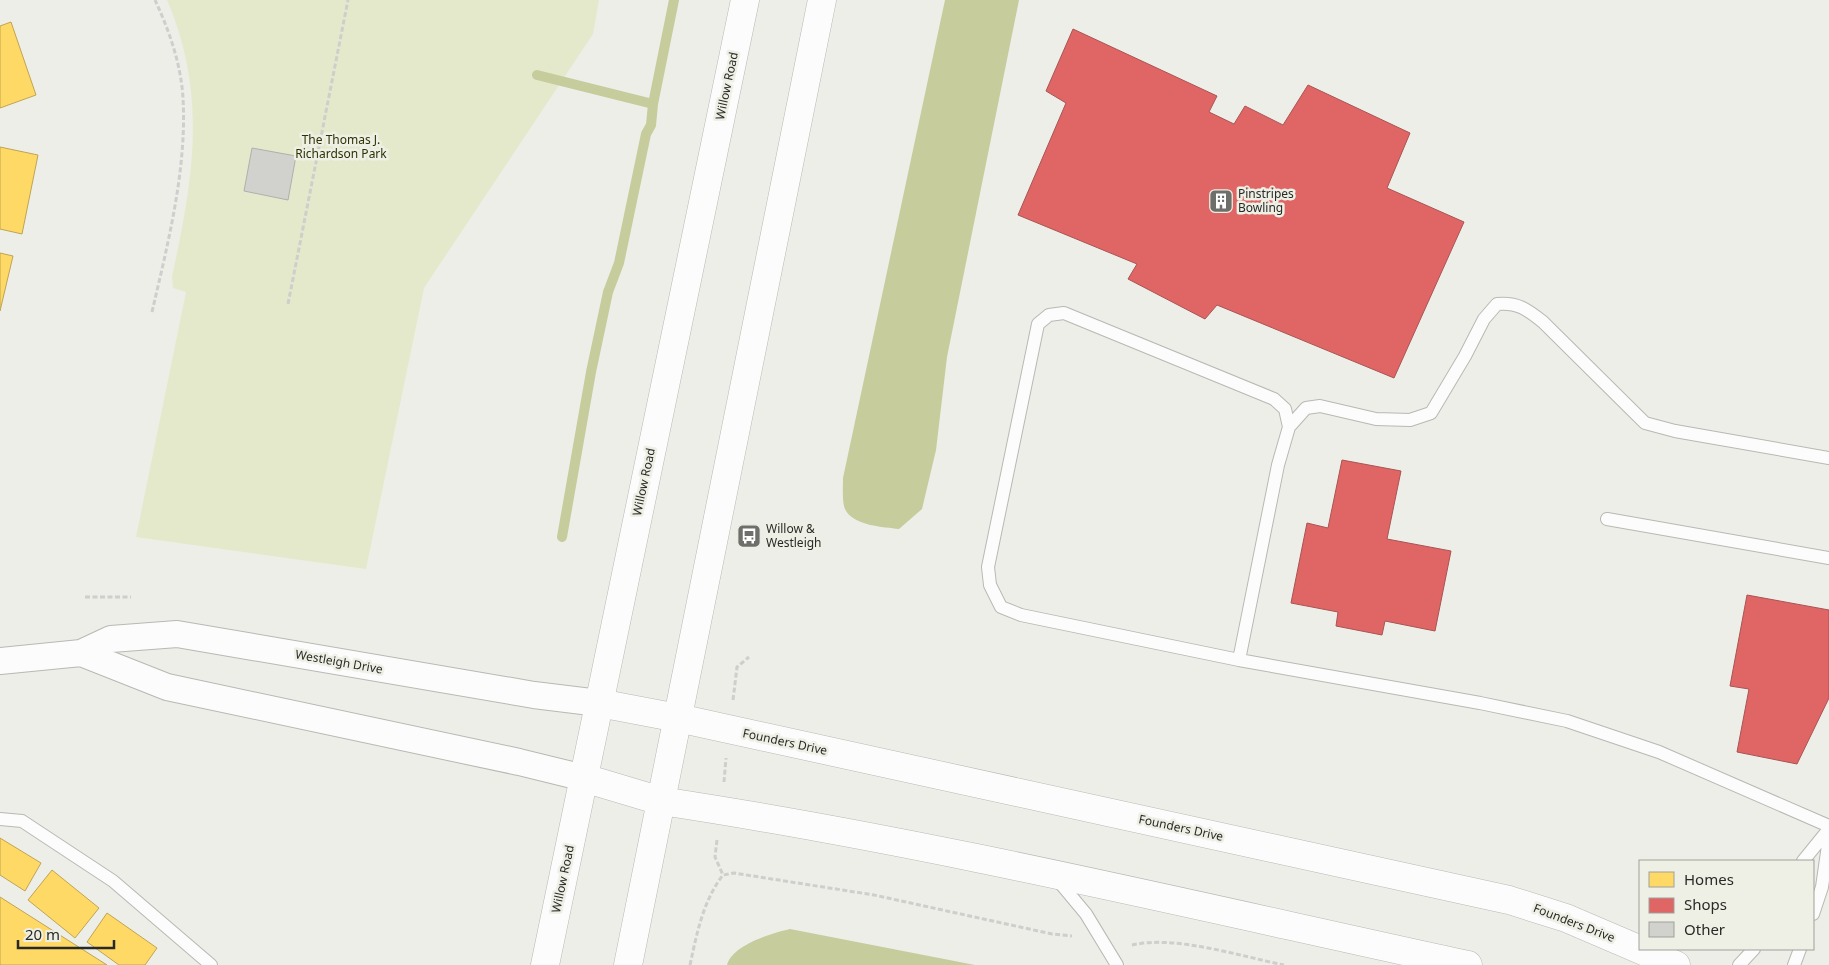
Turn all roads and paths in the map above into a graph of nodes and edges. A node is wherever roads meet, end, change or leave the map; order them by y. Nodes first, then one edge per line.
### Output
1 (155, 0) edge
2 (348, 0) edge
3 (745, 0) edge
4 (822, 0) edge
5 (288, 304) dead end
6 (152, 312) dead end
7 (1289, 427) junction
8 (1829, 458) edge
9 (1607, 519) dead end
10 (1829, 558) edge
11 (85, 597) dead end
12 (131, 597) dead end
13 (81, 653) junction
14 (748, 657) dead end
15 (1239, 660) junction
16 (0, 661) edge
17 (599, 703) junction
18 (678, 718) junction
19 (729, 730) junction
20 (584, 778) junction
21 (661, 801) junction
22 (720, 810) junction
23 (0, 819) edge
24 (1829, 827) edge
25 (1829, 838) edge
26 (1804, 860) edge
27 (1052, 874) junction
28 (723, 875) junction
29 (1814, 911) edge
30 (1105, 945) junction
31 (1639, 949) edge
32 (1641, 950) edge
33 (1753, 950) edge
34 (1800, 950) edge
35 (211, 965) edge
36 (545, 965) edge
37 (628, 965) edge
38 (690, 965) edge
39 (1117, 965) edge
40 (1284, 965) edge
41 (1468, 965) edge
42 (1676, 965) edge
43 (1739, 965) edge
44 (1794, 965) edge

1 - 6 path
2 - 5 path
3 - 17 main road, Willow Road
4 - 18 main road
7 - 8 lane
7 - 15 lane
7 - 15 lane
9 - 10 lane
11 - 12 path
13 - 16 street, Westleigh Drive
13 - 17 street, Westleigh Drive
13 - 20 street, Westleigh Drive
14 - 19 path
15 - 24 lane
17 - 18 main road, Founders Drive
17 - 20 main road, Willow Road
18 - 19 main road, Founders Drive
18 - 21 main road
19 - 22 path
19 - 31 main road, Founders Drive
20 - 21 main road
20 - 36 main road, Willow Road
21 - 22 main road
21 - 37 main road
22 - 27 main road
22 - 28 path
23 - 35 lane
24 - 26 lane
25 - 29 lane
27 - 30 lane
27 - 41 main road
28 - 30 path
28 - 38 path
30 - 39 lane
30 - 40 path
32 - 42 main road, Founders Drive
33 - 43 lane
34 - 44 lane

